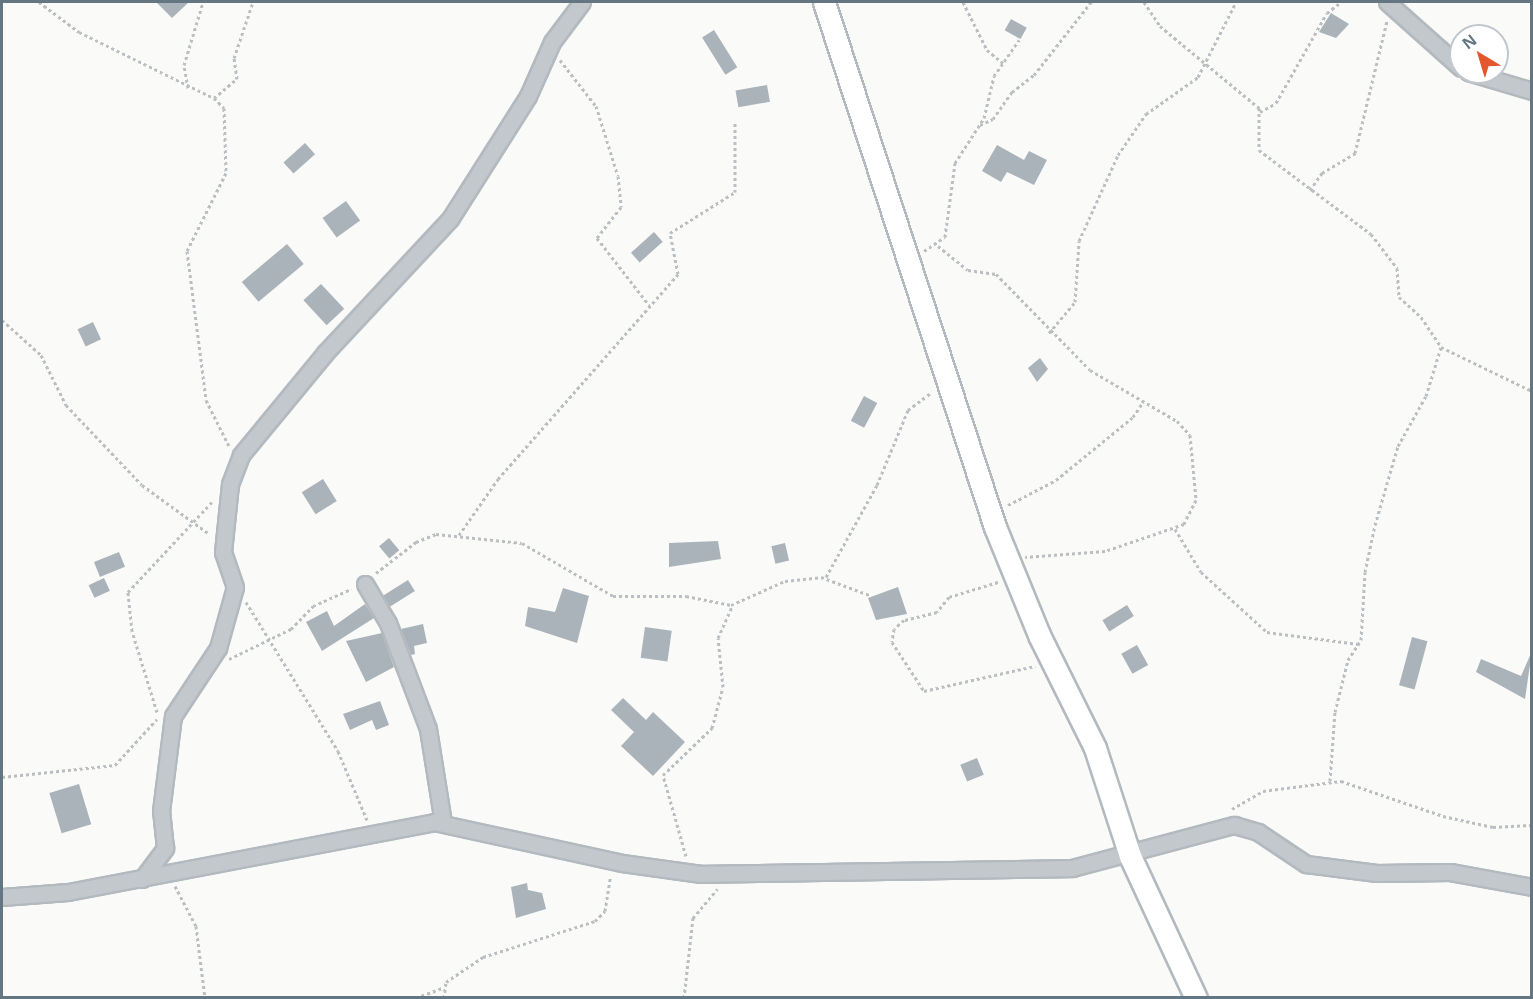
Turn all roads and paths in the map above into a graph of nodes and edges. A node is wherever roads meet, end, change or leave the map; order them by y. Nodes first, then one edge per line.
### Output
1 (39, 2) edge
2 (203, 2) edge
3 (253, 2) edge
4 (582, 2) edge
5 (824, 2) edge
6 (963, 2) edge
7 (1091, 2) edge
8 (1144, 2) edge
9 (1236, 2) edge
10 (1341, 2) edge
11 (1389, 3) edge
12 (1018, 40) dead end
13 (552, 42) junction
14 (1449, 57) edge
15 (1205, 63) junction
16 (1004, 64) junction
17 (1508, 84) edge
18 (189, 90) junction
19 (1532, 91) edge
20 (214, 98) junction
21 (1260, 112) junction
22 (735, 122) dead end
23 (980, 125) junction
24 (1310, 190) junction
25 (938, 246) junction
26 (907, 254) junction
27 (649, 306) junction
28 (2, 320) edge
29 (1049, 333) junction
30 (1441, 347) junction
31 (947, 385) junction
32 (1532, 391) edge
33 (1143, 402) junction
34 (230, 484) junction
35 (990, 513) junction
36 (198, 522) junction
37 (1175, 528) junction
38 (459, 535) junction
39 (222, 561) junction
40 (1011, 567) junction
41 (826, 578) junction
42 (365, 584) junction
43 (235, 587) junction
44 (872, 596) dead end
45 (733, 605) junction
46 (272, 638) junction
47 (1358, 644) junction
48 (1054, 661) junction
49 (206, 666) junction
50 (159, 717) junction
51 (162, 725) dead end
52 (2, 777) edge
53 (1330, 781) junction
54 (443, 823) junction
55 (1532, 825) edge
56 (1216, 826) junction
57 (372, 832) junction
58 (1130, 856) junction
59 (613, 861) junction
60 (690, 873) junction
61 (168, 874) junction
62 (730, 874) junction
63 (142, 879) junction
64 (1532, 887) edge
65 (2, 897) edge
66 (444, 987) junction
67 (205, 998) edge
68 (416, 998) edge
69 (444, 998) edge
70 (684, 998) edge
71 (1196, 998) edge

1 - 18 path
2 - 18 path
3 - 20 path
4 - 13 street
5 - 26 main road
6 - 16 path
7 - 23 path
8 - 15 path
9 - 15 path
10 - 21 path
11 - 14 street
11 - 24 path
12 - 16 path
13 - 27 path
13 - 34 street
15 - 21 path
15 - 29 path
16 - 23 path
17 - 19 street
18 - 20 path
20 - 34 path
21 - 24 path
22 - 27 path
23 - 25 path
24 - 30 path
25 - 26 path
25 - 29 path
26 - 31 main road
27 - 38 path
28 - 36 path
29 - 33 path
30 - 32 path
30 - 47 path
31 - 35 main road
31 - 41 path
33 - 35 path
33 - 37 path
34 - 39 street
35 - 40 main road
36 - 39 path
36 - 50 path
37 - 40 path
37 - 47 path
38 - 42 path
38 - 45 path
39 - 43 street
40 - 48 main road
40 - 48 path
41 - 44 path
41 - 45 path
42 - 46 path
42 - 54 street
43 - 46 path
43 - 49 street
45 - 60 path
46 - 49 path
46 - 57 path
47 - 53 path
48 - 58 main road
49 - 63 street
50 - 51 path
50 - 52 path
53 - 55 path
53 - 56 path
54 - 57 street
54 - 59 street
56 - 58 street
56 - 64 street
57 - 61 street
58 - 62 street
58 - 71 main road
59 - 60 street
59 - 66 path
60 - 62 street
61 - 63 street
61 - 67 path
62 - 70 path
63 - 65 street
66 - 68 path
66 - 69 path

